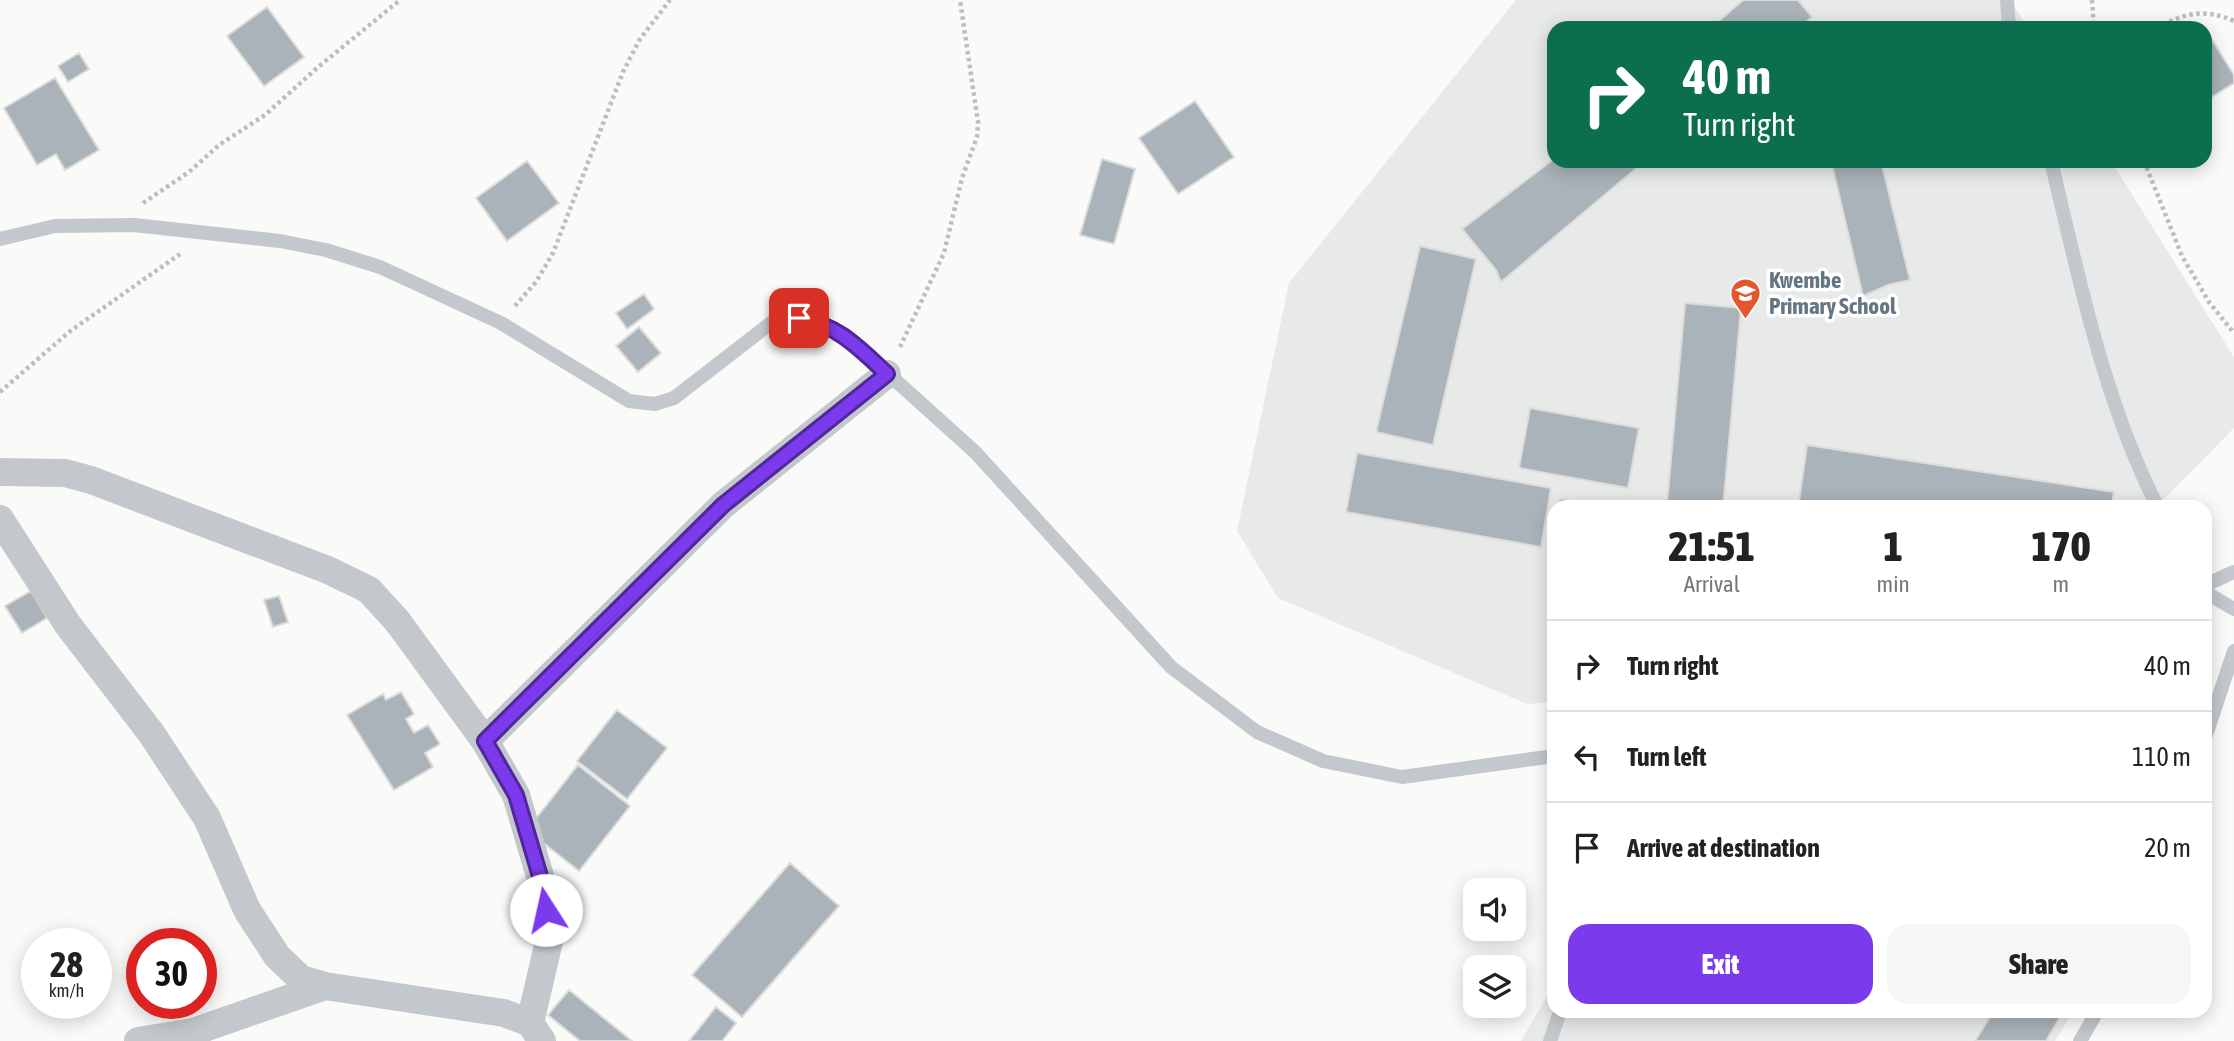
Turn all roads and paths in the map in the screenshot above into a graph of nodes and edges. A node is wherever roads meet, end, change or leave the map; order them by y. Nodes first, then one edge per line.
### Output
1 (400, 0) edge
2 (670, 0) edge
3 (960, 0) edge
4 (2007, 0) edge
5 (2092, 0) edge
6 (2008, 21) edge
7 (2094, 21) edge
8 (2174, 21) edge
9 (2234, 21) edge
10 (2053, 168) edge
11 (2147, 168) edge
12 (115, 225) junction
13 (209, 234) junction
14 (0, 239) edge
15 (501, 323) junction
16 (2234, 334) edge
17 (887, 374) junction
18 (0, 392) edge
19 (0, 472) edge
20 (2155, 500) edge
21 (0, 519) edge
22 (2234, 572) edge
23 (2212, 582) edge
24 (2212, 596) edge
25 (2234, 609) edge
26 (2234, 651) edge
27 (2212, 717) edge
28 (485, 741) junction
29 (1547, 757) edge
30 (325, 986) junction
31 (1558, 1018) edge
32 (2093, 1018) edge
33 (536, 1032) edge
34 (138, 1041) edge
35 (1550, 1041) edge
36 (2080, 1041) edge

1 - 12 path
2 - 15 path
3 - 17 path
4 - 6 lane
5 - 7 path
8 - 9 path
10 - 20 lane
11 - 16 path
12 - 13 lane
12 - 14 lane
13 - 15 lane
13 - 18 path
15 - 17 lane
17 - 28 street
17 - 29 lane
19 - 28 street
21 - 30 street
22 - 23 lane
24 - 25 lane
26 - 27 lane
28 - 33 street
30 - 33 street
30 - 34 street
31 - 35 lane
32 - 36 lane

